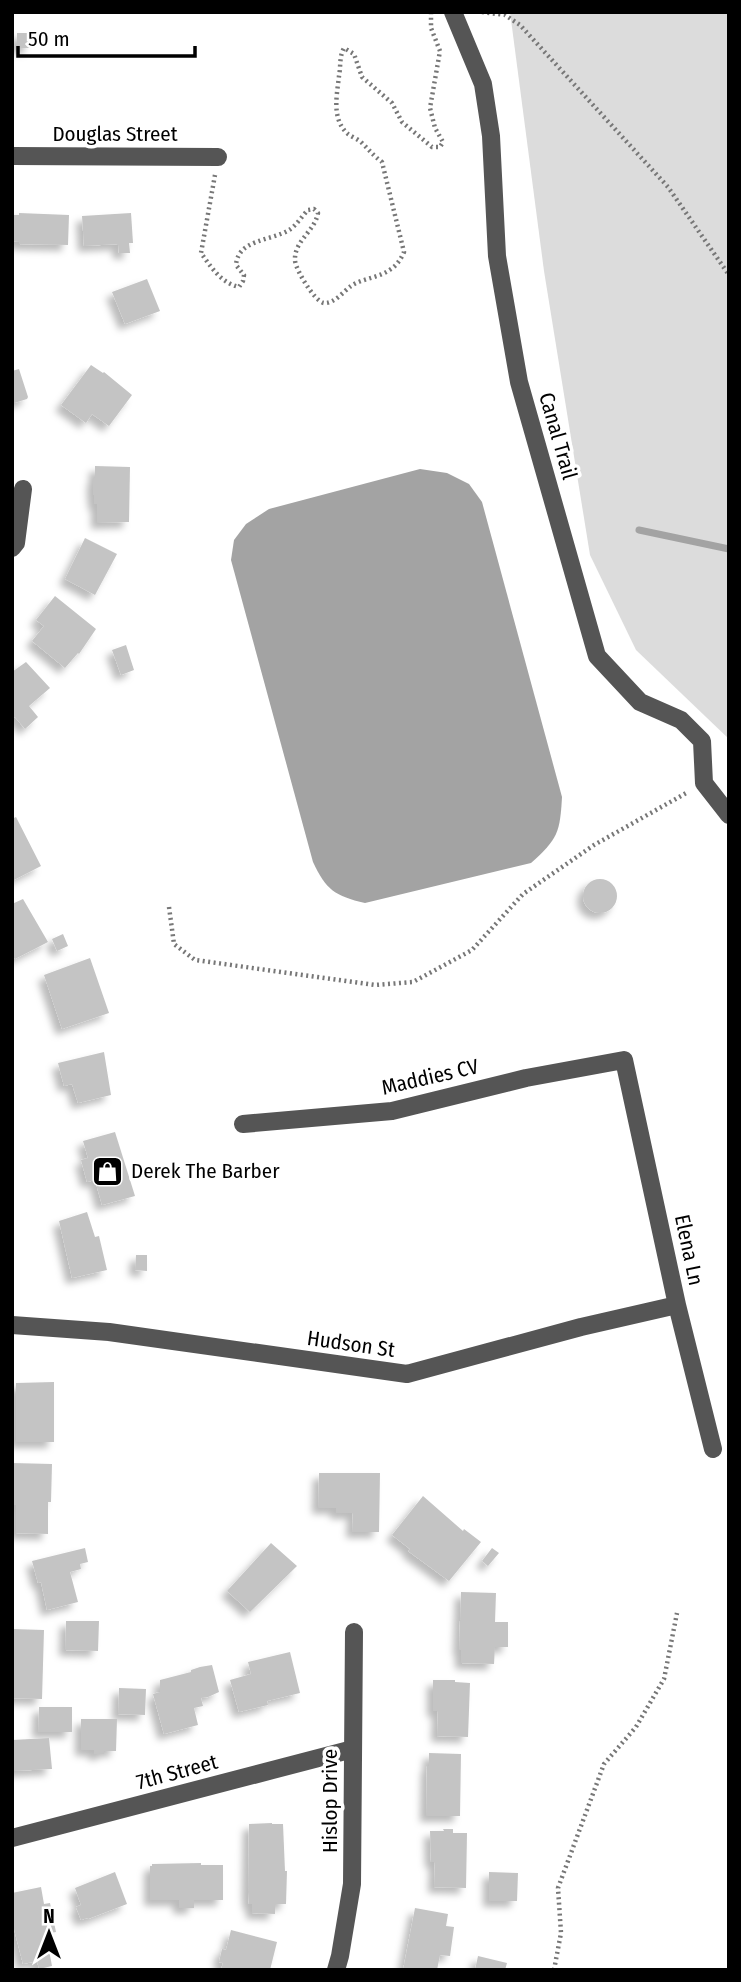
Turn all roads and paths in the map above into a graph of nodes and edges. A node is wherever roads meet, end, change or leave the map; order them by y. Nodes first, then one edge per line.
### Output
1 (432, 12) edge
2 (453, 12) edge
3 (482, 12) edge
4 (504, 14) edge
5 (12, 156) edge
6 (218, 158) joint
7 (729, 275) edge
8 (23, 489) dead end
9 (12, 548) edge
10 (704, 783) junction
11 (729, 815) edge
12 (169, 907) dead end
13 (624, 1060) joint
14 (243, 1124) dead end
15 (677, 1306) junction
16 (12, 1325) edge
17 (713, 1449) dead end
18 (677, 1613) dead end
19 (354, 1632) dead end
20 (353, 1749) junction
21 (12, 1838) edge
22 (337, 1970) edge
23 (554, 1970) edge

1 - 6 path
2 - 10 street, Canal Trail
3 - 4 path
4 - 7 path
5 - 6 street, Douglas Street
8 - 9 street
10 - 11 street
10 - 12 path
13 - 14 street, Maddies CV
13 - 15 street, Elena Ln
15 - 16 street, Hudson St
15 - 17 street, Elena Ln
18 - 23 path
19 - 20 street, Hislop Drive
20 - 21 street, 7th Street
20 - 22 street, Hislop Drive

